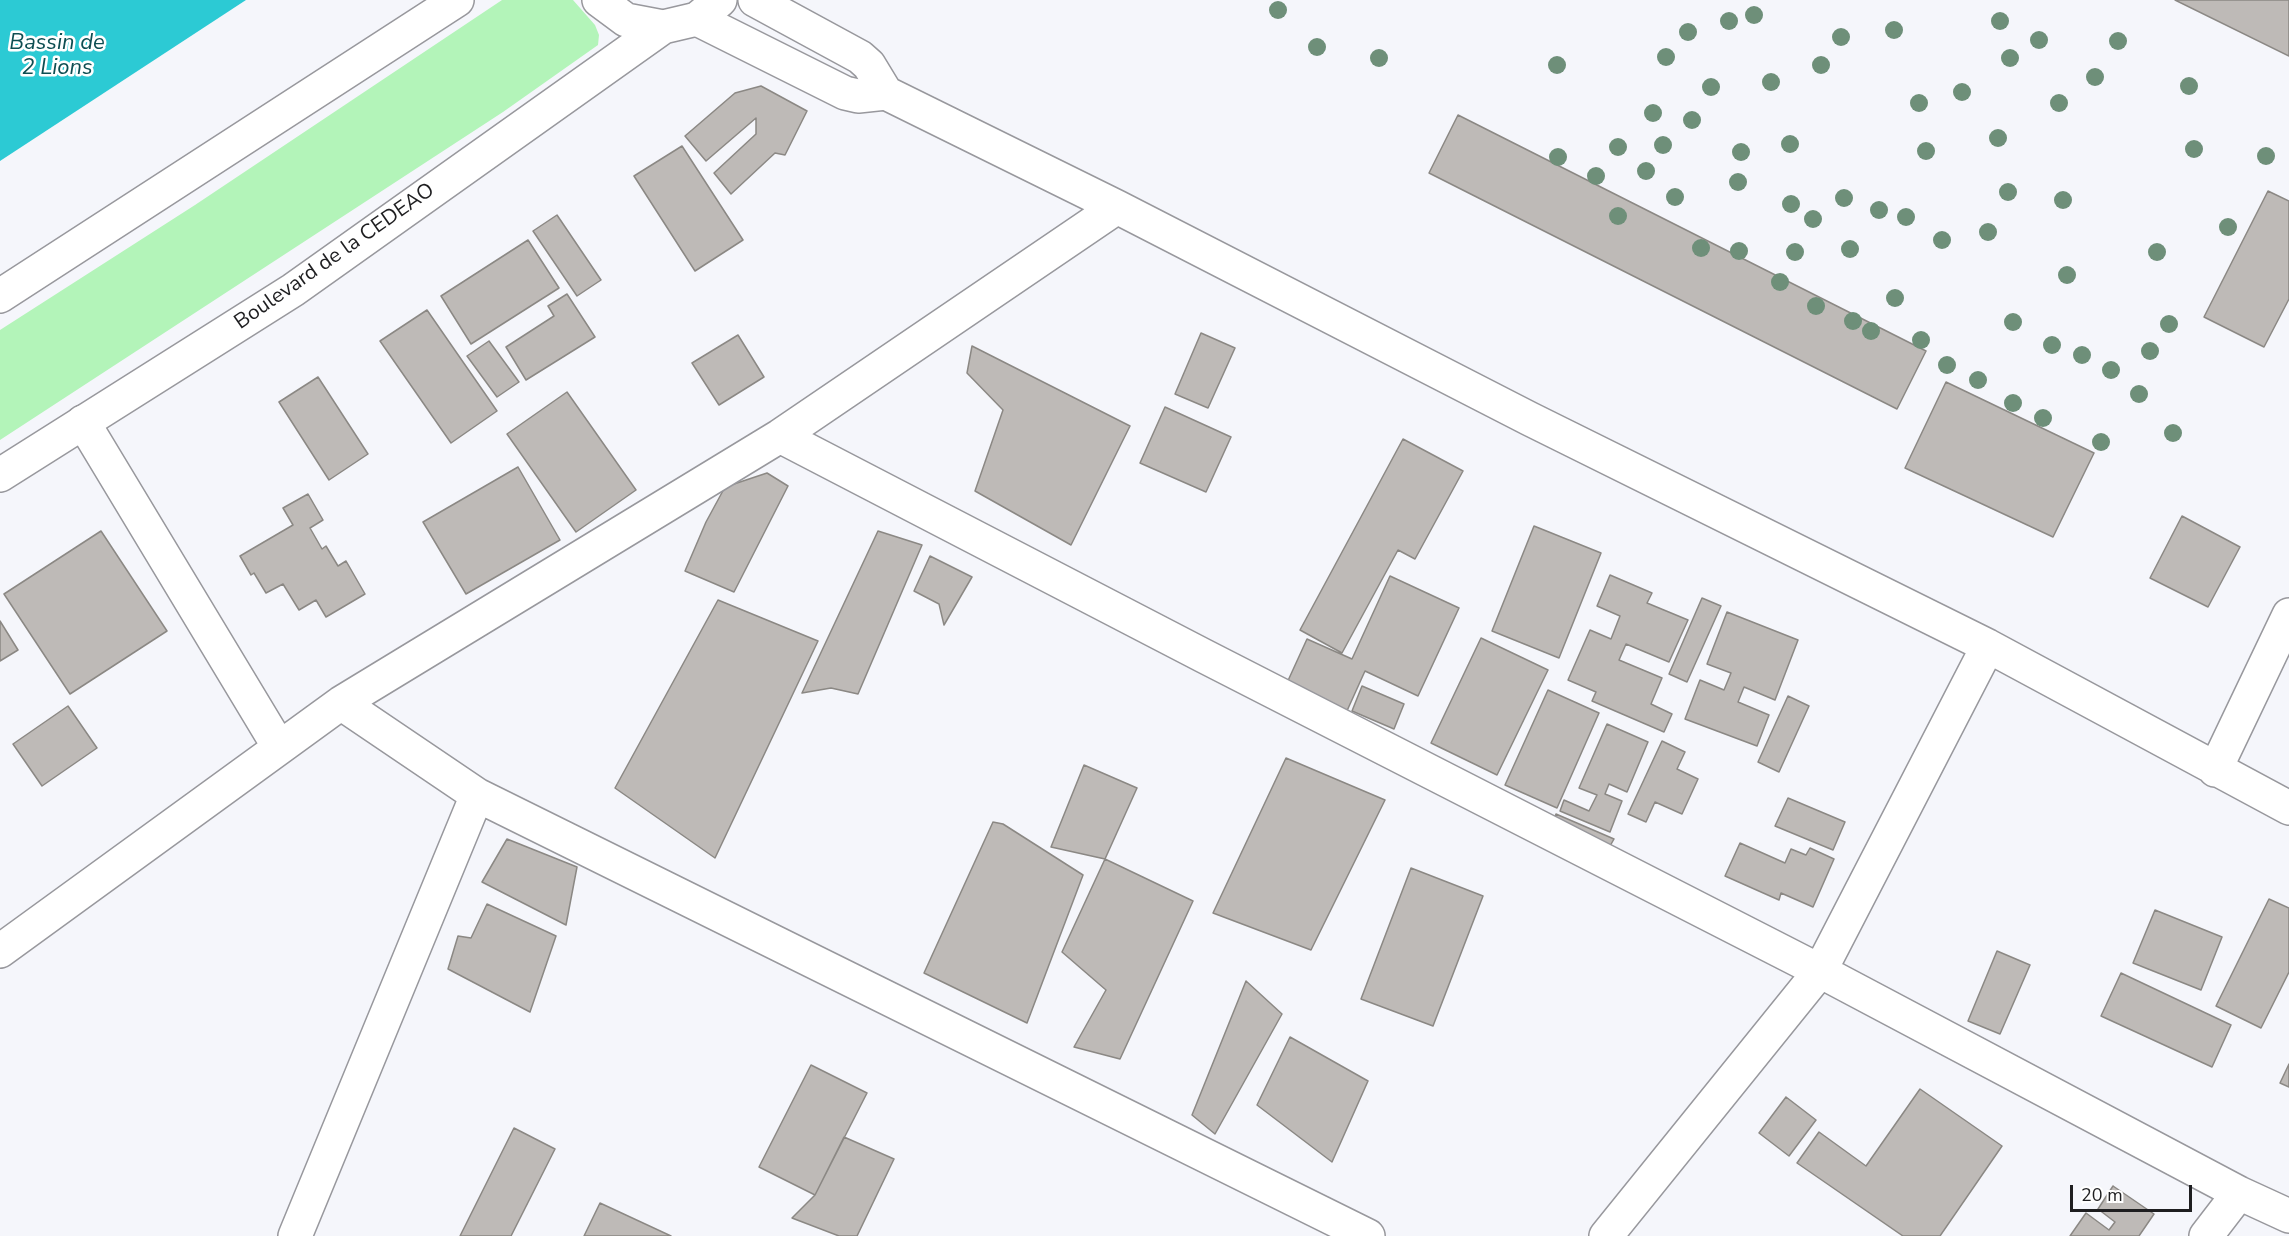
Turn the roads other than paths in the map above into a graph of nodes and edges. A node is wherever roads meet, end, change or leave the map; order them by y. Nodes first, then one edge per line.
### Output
1 (457, 0) edge
2 (599, 0) edge
3 (755, 0) edge
4 (709, 9) edge
5 (663, 27) junction
6 (886, 93) junction
7 (1117, 207) junction
8 (0, 296) edge
9 (83, 422) junction
10 (780, 436) junction
11 (0, 475) edge
12 (2289, 615) edge
13 (1988, 646) junction
14 (341, 703) junction
15 (279, 747) junction
16 (2214, 770) junction
17 (477, 795) junction
18 (2289, 808) edge
19 (0, 951) edge
20 (1820, 971) junction
21 (2239, 1193) junction
22 (2289, 1216) edge
23 (306, 1232) edge
24 (1368, 1236) edge
25 (1606, 1236) edge
26 (2206, 1236) edge

1 - 8 street
2 - 5 street
3 - 6 street
4 - 5 street
4 - 6 street
5 - 9 street, Boulevard de la CEDEAO
6 - 7 street
7 - 10 street
7 - 13 street
9 - 11 street, Boulevard de la CEDEAO
9 - 15 street
10 - 14 street
10 - 20 street
12 - 16 street
13 - 16 street
13 - 20 street
14 - 15 street
14 - 17 street
15 - 19 street
16 - 18 street
17 - 23 street
17 - 24 street
20 - 21 street
20 - 25 street
21 - 22 street
21 - 26 street

